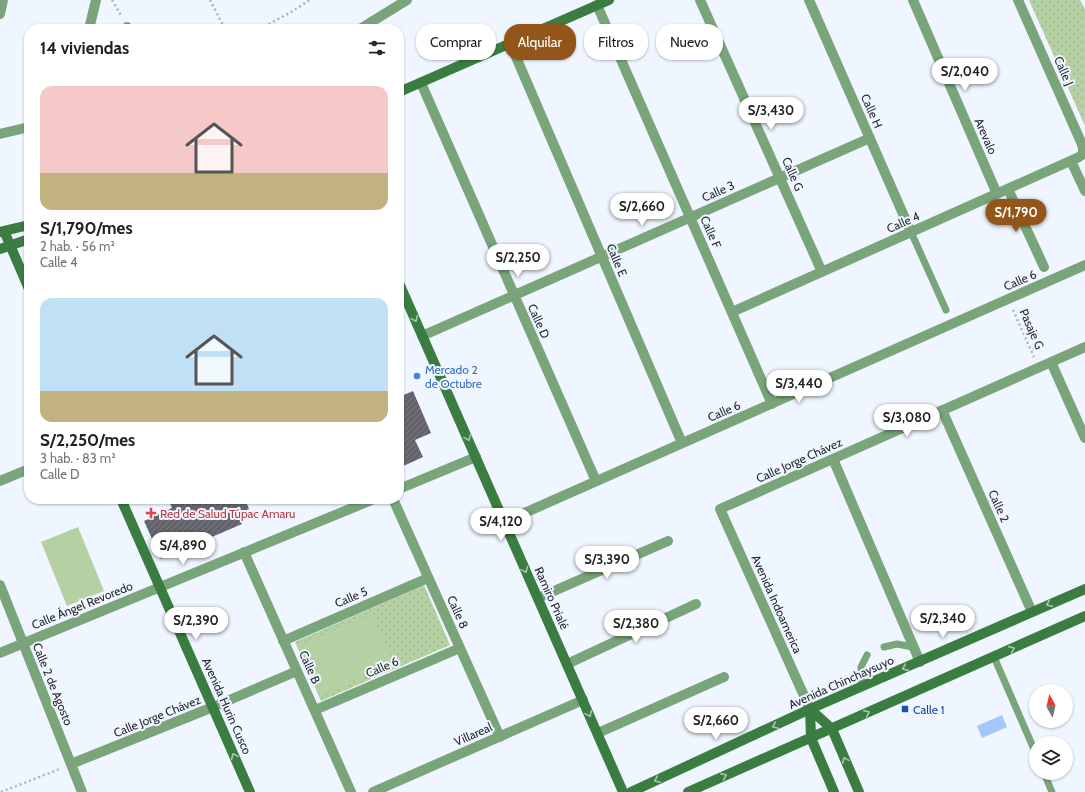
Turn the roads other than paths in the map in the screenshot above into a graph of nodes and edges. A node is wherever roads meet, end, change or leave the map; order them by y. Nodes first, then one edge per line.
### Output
1 (3, 0) edge
2 (96, 0) edge
3 (407, 0) edge
4 (609, 0) edge
5 (700, 0) edge
6 (809, 0) edge
7 (913, 0) edge
8 (1018, 0) edge
9 (597, 5) junction
10 (0, 14) edge
11 (90, 24) edge
12 (368, 24) edge
13 (554, 24) edge
14 (504, 46) edge
15 (517, 60) edge
16 (420, 83) junction
17 (404, 90) edge
18 (24, 128) edge
19 (0, 134) edge
20 (870, 138) junction
21 (1083, 154) joint
22 (1071, 161) junction
23 (780, 178) junction
24 (1008, 189) junction
25 (1085, 191) edge
26 (997, 194) junction
27 (690, 218) junction
28 (24, 226) edge
29 (2, 232) edge
30 (911, 232) junction
31 (24, 241) edge
32 (5, 247) edge
33 (602, 257) junction
34 (1085, 265) edge
35 (1044, 267) dead end
36 (822, 272) junction
37 (24, 280) edge
38 (404, 295) edge
39 (514, 296) junction
40 (946, 310) dead end
41 (732, 312) junction
42 (422, 336) junction
43 (1085, 347) edge
44 (1051, 362) junction
45 (772, 404) junction
46 (942, 410) junction
47 (1085, 438) edge
48 (682, 443) junction
49 (476, 457) junction
50 (833, 459) junction
51 (24, 471) edge
52 (0, 481) edge
53 (596, 481) junction
54 (404, 487) edge
55 (123, 504) edge
56 (362, 504) edge
57 (395, 504) edge
58 (720, 509) joint
59 (504, 522) junction
60 (668, 541) dead end
61 (244, 552) junction
62 (428, 578) junction
63 (0, 585) edge
64 (160, 587) junction
65 (1085, 589) edge
66 (538, 598) junction
67 (696, 604) dead end
68 (1032, 612) junction
69 (1085, 616) edge
70 (284, 641) junction
71 (23, 643) junction
72 (884, 647) dead end
73 (913, 647) junction
74 (460, 648) junction
75 (0, 653) edge
76 (867, 655) dead end
77 (994, 657) junction
78 (920, 662) junction
79 (567, 664) junction
80 (297, 671) junction
81 (724, 678) dead end
82 (862, 687) junction
83 (583, 700) junction
84 (213, 707) junction
85 (810, 709) junction
86 (315, 710) junction
87 (832, 729) junction
88 (598, 733) junction
89 (500, 737) junction
90 (811, 738) junction
91 (1029, 738) edge
92 (71, 764) junction
93 (1047, 780) edge
94 (702, 789) edge
95 (82, 792) edge
96 (250, 792) edge
97 (351, 792) edge
98 (373, 792) edge
99 (624, 792) edge
100 (631, 792) edge
101 (688, 792) edge
102 (834, 792) edge
103 (859, 792) edge
104 (1052, 792) edge

1 - 10 street
2 - 11 street
3 - 12 street
4 - 9 street
5 - 23 street, Calle G
6 - 20 street, Calle H
7 - 26 street, Arevalo
8 - 21 street, Calle J
9 - 13 street
9 - 27 street, Calle F
14 - 16 street
15 - 33 street, Calle E
16 - 17 street
16 - 39 street, Calle D
18 - 19 street
20 - 23 street, Calle 3
20 - 30 street, Calle H
21 - 22 street, Calle 4
22 - 24 street, Calle 4
22 - 25 street
23 - 27 street, Calle 3
23 - 36 street, Calle G
24 - 26 street, Calle 4
24 - 35 street
26 - 30 street, Calle 4
27 - 33 street, Calle 3
27 - 41 street, Calle F
28 - 29 street
29 - 32 street
30 - 36 street, Calle 4
30 - 40 lane
31 - 32 street
32 - 37 street
33 - 39 street, Calle 3
33 - 48 street, Calle E
34 - 45 street, Calle 6
36 - 41 street, Calle 4
38 -> 42 street, Ramiro Prialé
39 - 42 street, Calle 3
39 - 53 street, Calle D
41 - 45 street, Calle F
42 -> 49 street, Ramiro Prialé
43 - 44 street, Calle Jorge Chávez
44 - 46 street, Calle Jorge Chávez
44 - 47 street
45 - 48 street, Calle 6
46 - 50 street, Calle Jorge Chávez
46 - 68 street, Calle 2
48 - 53 street, Calle 6
49 - 54 street
49 - 59 street, Ramiro Prialé
50 - 58 street, Calle Jorge Chávez
50 - 73 street
51 - 52 street
53 - 59 street, Calle 6
55 - 64 street, Avenida Hurin Cusco
56 - 61 street, Calle Ángel Revoredo
57 - 62 street, Calle 8
58 - 85 street, Avenida Indoamerica
59 -> 66 street, Ramiro Prialé
60 - 66 street
61 - 64 street, Calle Ángel Revoredo
61 - 70 street, Calle B
62 - 70 street, Calle 5
62 - 74 street, Calle 8
63 - 71 street, Calle 2 de Agosto
64 - 71 street, Calle Ángel Revoredo
64 - 84 street, Avenida Hurin Cusco
65 -> 68 street, Avenida Chinchaysuyo
66 - 79 street, Ramiro Prialé
67 - 79 street
68 - 78 street, Avenida Chinchaysuyo
77 -> 69 street
70 - 80 street, Calle B
71 - 75 street, Calle Ángel Revoredo
71 - 92 street, Calle 2 de Agosto
72 - 73 lane
73 - 78 street
74 - 86 street, Calle 6
74 - 89 street, Calle 8
76 - 82 lane
87 -> 77 street
77 - 91 lane
78 -> 82 street, Avenida Chinchaysuyo
79 - 83 street, Ramiro Prialé
80 - 84 street, Calle Jorge Chávez
80 - 86 street, Calle B
81 - 88 street
82 - 85 street, Avenida Chinchaysuyo
83 -> 88 street, Ramiro Prialé
83 - 89 street, Villareal
84 - 92 street, Calle Jorge Chávez
96 -> 84 street, Avenida Hurin Cusco
85 - 87 street, Avenida Indoamerica
85 - 90 street, Avenida Indoamerica
85 -> 100 street, Avenida Chinchaysuyo
86 - 97 street, Calle B
87 - 90 street
103 -> 87 street, Avenida Indoamerica
88 - 99 street, Ramiro Prialé
89 - 98 street, Villareal
94 -> 90 street
90 - 102 street, Avenida Indoamerica
92 - 95 street, Calle 2 de Agosto
93 - 104 lane
94 - 101 street

